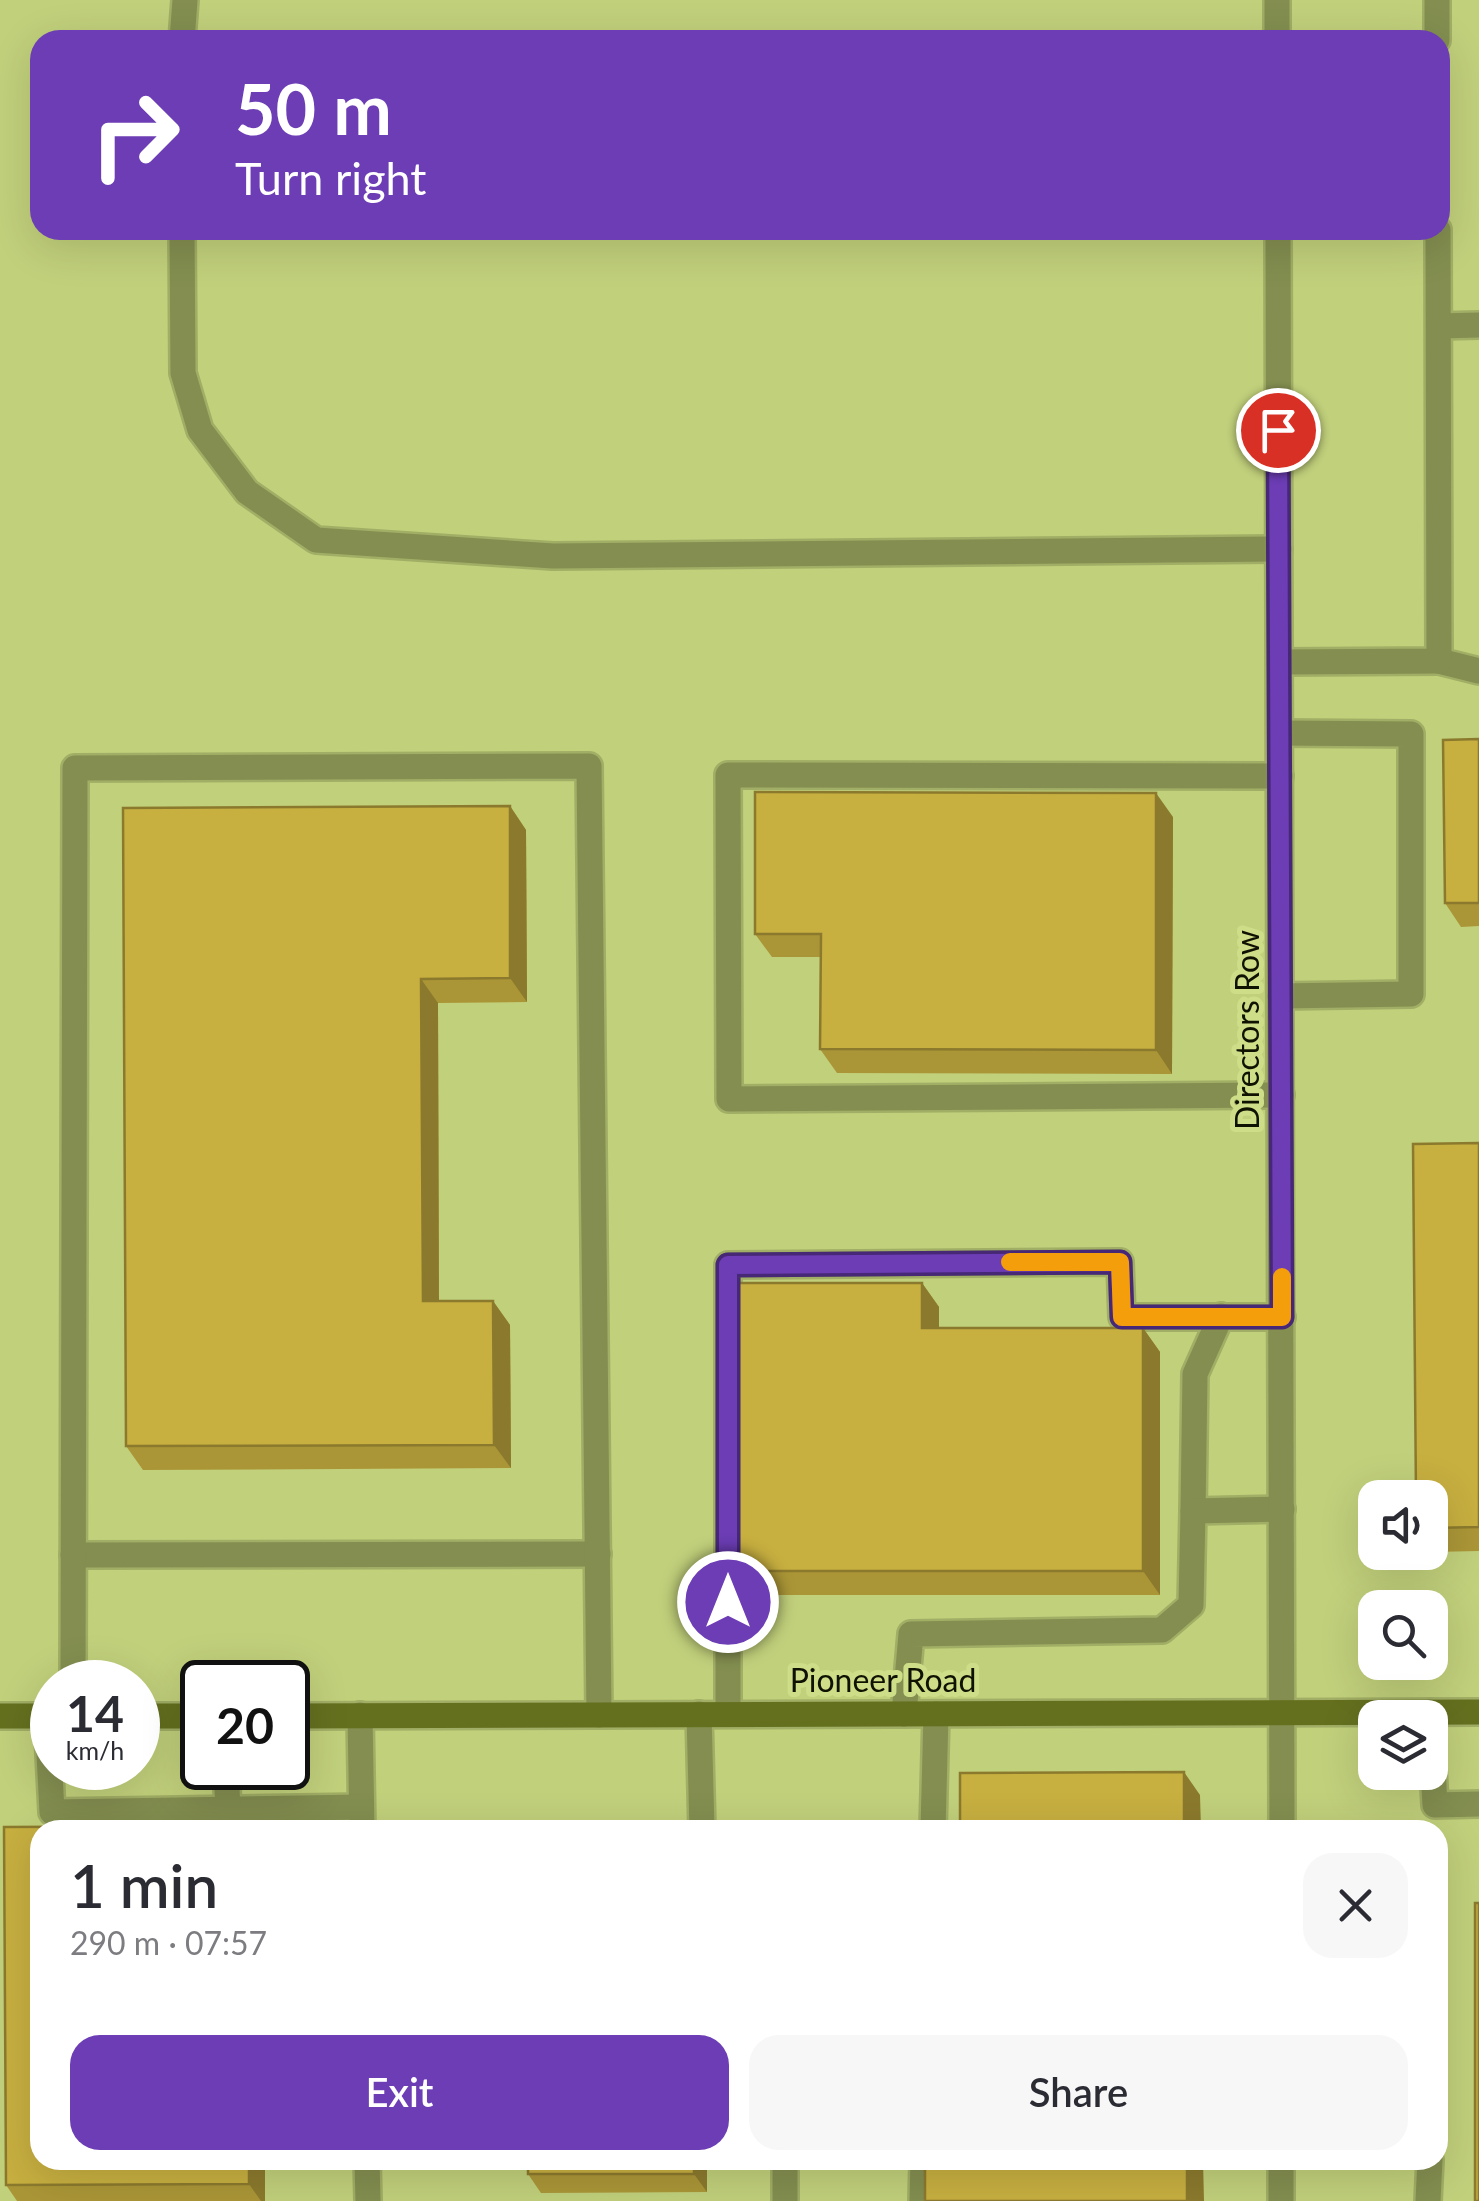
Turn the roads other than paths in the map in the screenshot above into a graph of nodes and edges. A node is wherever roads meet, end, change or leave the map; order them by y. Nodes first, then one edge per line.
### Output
1 (185, 0) edge
2 (1277, 0) edge
3 (1437, 0) edge
4 (183, 30) edge
5 (1277, 30) edge
6 (1438, 30) edge
7 (182, 240) edge
8 (1278, 240) edge
9 (1438, 240) edge
10 (1479, 325) edge
11 (1438, 326) junction
12 (1279, 549) junction
13 (1438, 661) junction
14 (1280, 662) junction
15 (1479, 671) edge
16 (1280, 734) junction
17 (1280, 776) junction
18 (1280, 996) junction
19 (1281, 1095) junction
20 (1221, 1316) junction
21 (1282, 1317) junction
22 (1282, 1509) junction
23 (1194, 1510) junction
24 (598, 1554) junction
25 (73, 1555) junction
26 (73, 1660) edge
27 (1358, 1712) edge
28 (1448, 1712) edge
29 (1479, 1712) edge
30 (1282, 1713) junction
31 (699, 1714) junction
32 (728, 1714) junction
33 (904, 1714) junction
34 (936, 1714) junction
35 (360, 1715) junction
36 (599, 1715) junction
37 (0, 1716) edge
38 (30, 1716) edge
39 (310, 1716) edge
40 (52, 1790) edge
41 (227, 1790) edge
42 (1434, 1790) edge
43 (1479, 1804) edge
44 (228, 1810) junction
45 (1435, 1818) edge
46 (362, 1819) edge
47 (702, 1820) edge
48 (933, 1820) edge
49 (1282, 1820) edge
50 (367, 2170) edge
51 (785, 2170) edge
52 (924, 2170) edge
53 (1281, 2170) edge
54 (1430, 2170) edge
55 (368, 2201) edge
56 (785, 2201) edge
57 (922, 2201) edge
58 (1281, 2201) edge
59 (1428, 2201) edge

1 - 4 street
2 - 5 street
3 - 6 street
7 - 12 street
8 - 12 street, Directors Row
9 - 11 street
10 - 11 street
11 - 13 street
12 - 14 street, Directors Row
13 - 14 street
13 - 15 street
14 - 16 street, Directors Row
16 - 17 street, Directors Row
16 - 18 street
17 - 18 street, Directors Row
17 - 19 street
18 - 19 street, Directors Row
19 - 21 street, Directors Row
20 - 21 street
20 - 23 street
20 - 32 street
21 - 22 street, Directors Row
22 - 23 street
22 - 30 street, Directors Row
23 - 33 street
24 - 25 street
24 - 25 street
24 - 36 street
25 - 26 street
27 - 30 street, Pioneer Road
28 - 29 street, Pioneer Road
30 - 34 street, Pioneer Road
30 - 49 street, Directors Row
31 - 32 street, Pioneer Road
31 - 36 street, Pioneer Road
31 - 47 street
32 - 33 street, Pioneer Road
33 - 34 street, Pioneer Road
34 - 48 street
35 - 36 street, Pioneer Road
35 - 39 street, Pioneer Road
35 - 46 street
37 - 38 street
40 - 44 street
41 - 44 street
42 - 45 street
43 - 45 street
44 - 46 street
50 - 55 street
51 - 56 street
52 - 57 street
53 - 58 street
54 - 59 street

